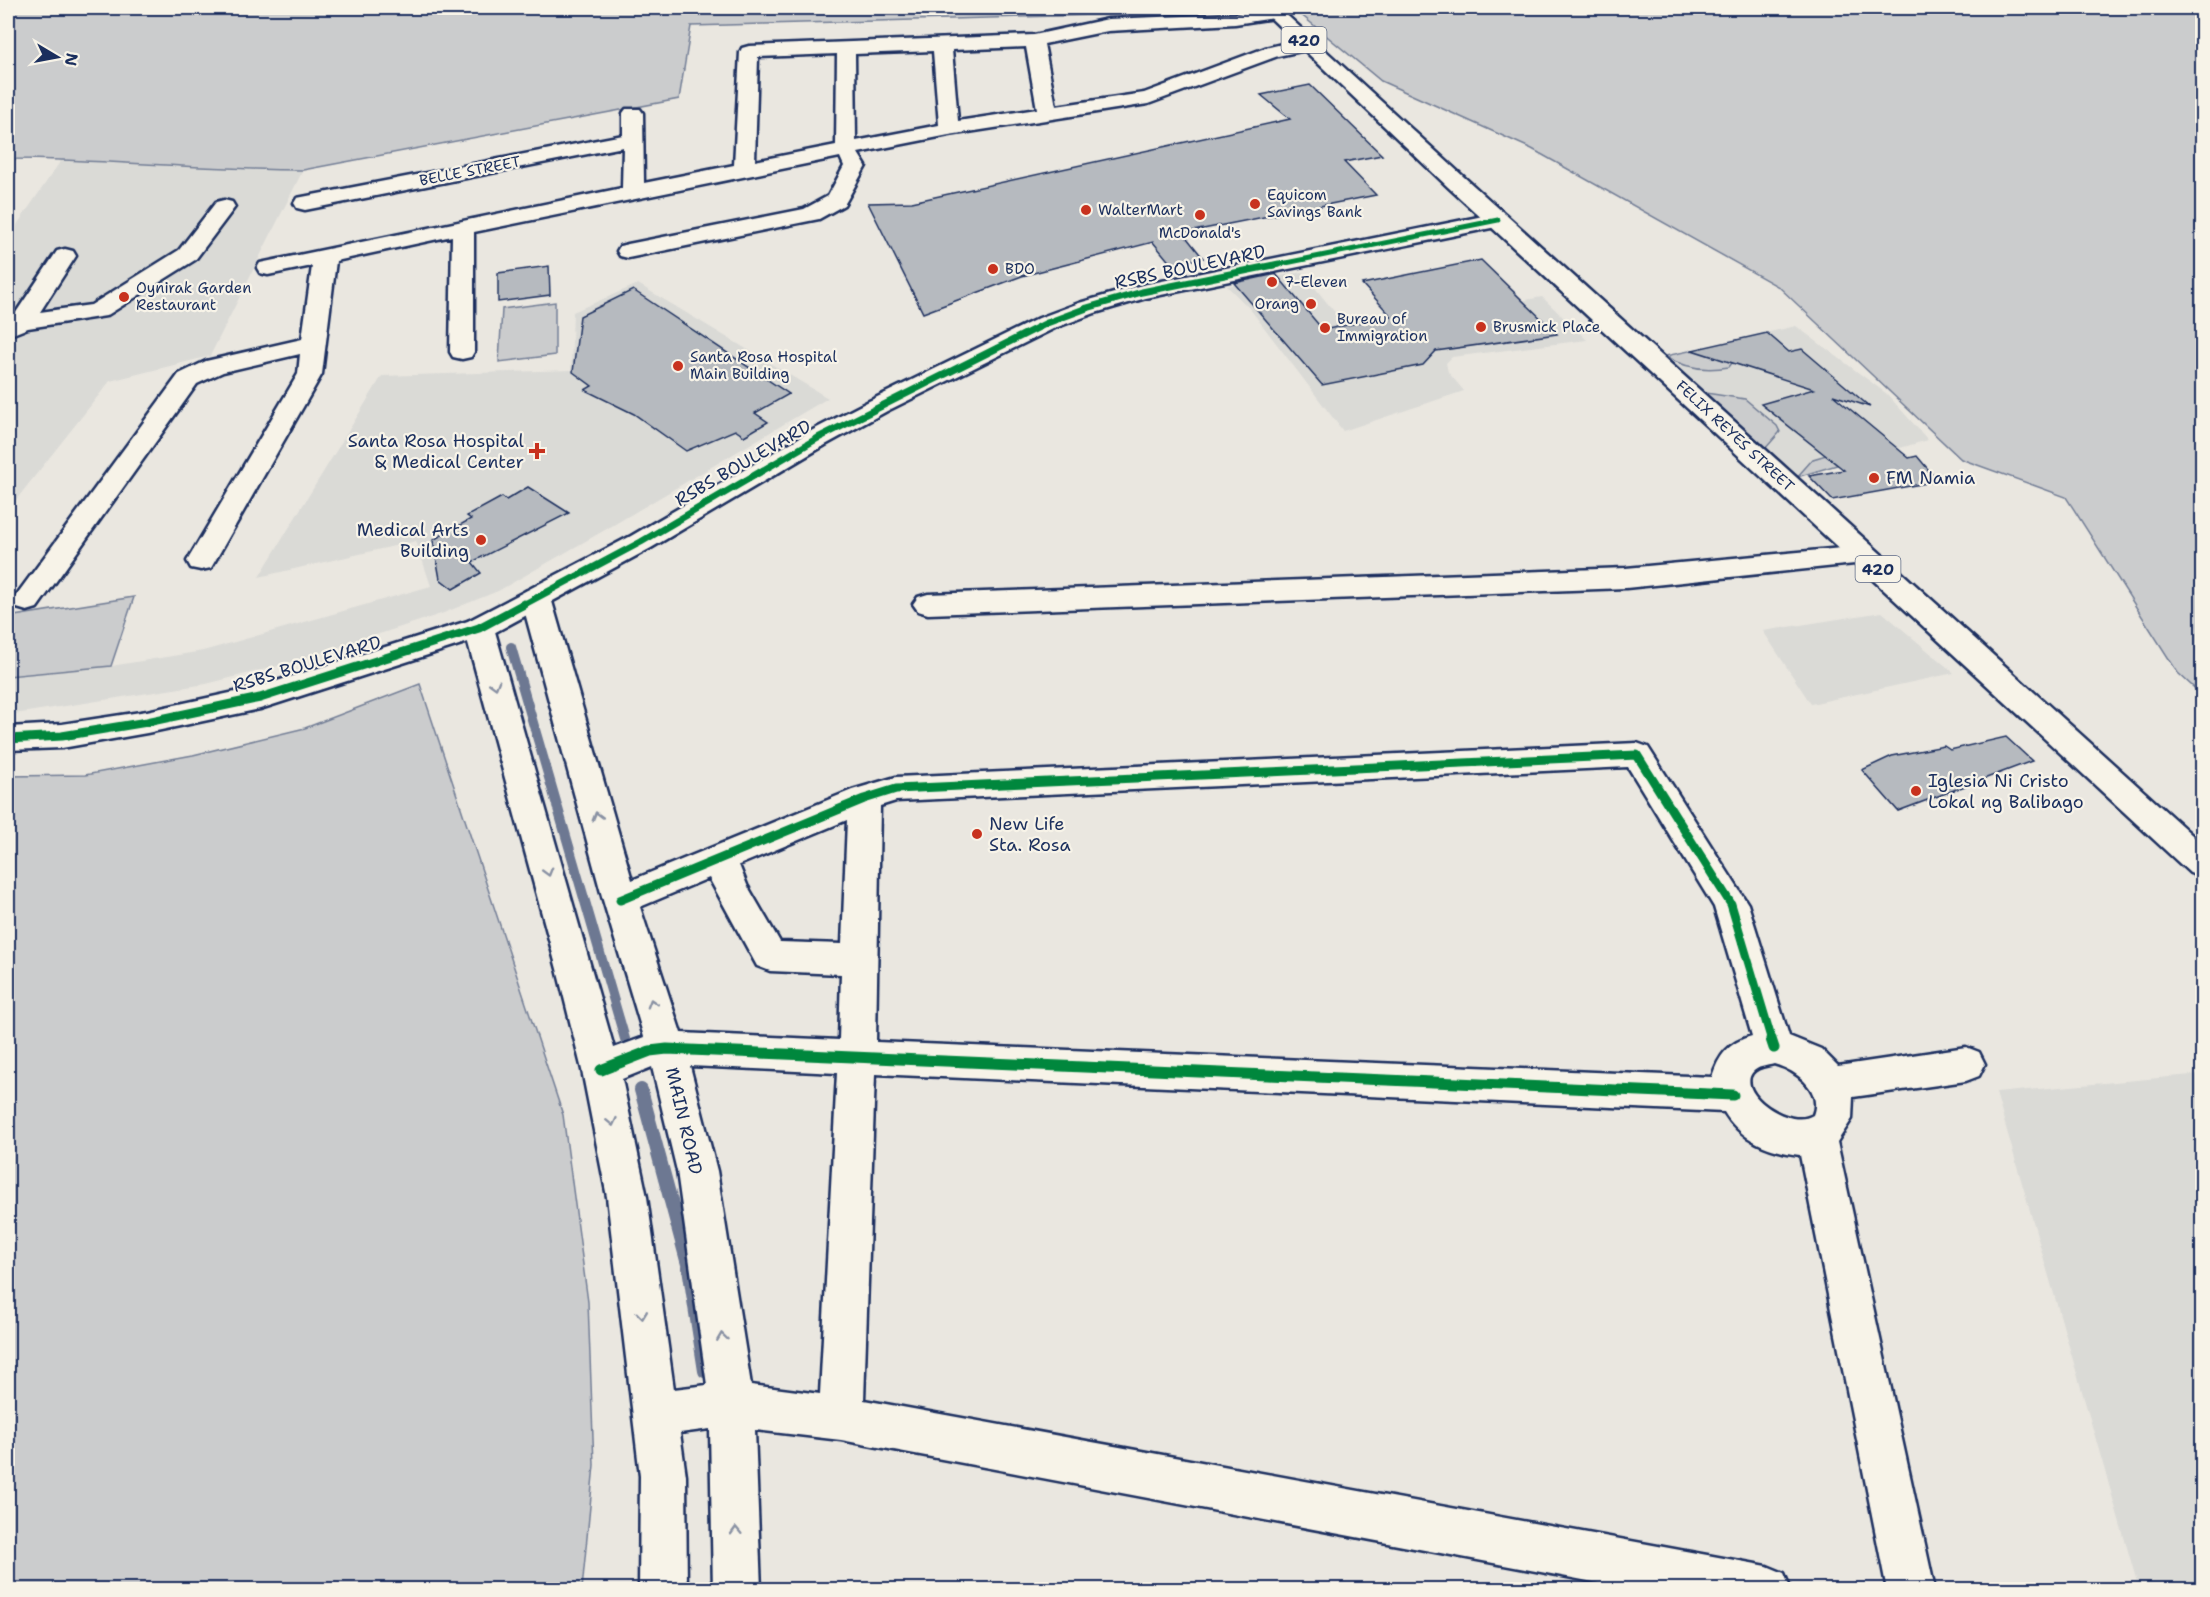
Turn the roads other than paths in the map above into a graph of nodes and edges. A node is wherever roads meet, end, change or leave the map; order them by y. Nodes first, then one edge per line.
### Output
1 (1272, 10) edge
2 (1034, 41) junction
3 (942, 44) junction
4 (1308, 44) junction
5 (846, 48) junction
6 (1047, 112) junction
7 (633, 113) dead end
8 (949, 129) junction
9 (634, 139) junction
10 (846, 149) junction
11 (744, 169) junction
12 (633, 192) junction
13 (305, 203) dead end
14 (224, 207) dead end
15 (1498, 220) junction
16 (463, 227) junction
17 (628, 251) dead end
18 (65, 256) dead end
19 (326, 256) junction
20 (268, 268) dead end
21 (15, 325) edge
22 (315, 343) junction
23 (462, 352) dead end
24 (1864, 555) junction
25 (201, 561) dead end
26 (536, 598) junction
27 (27, 601) dead end
28 (928, 604) dead end
29 (479, 628) junction
30 (8, 739) edge
31 (864, 799) junction
32 (719, 859) junction
33 (2202, 864) edge
34 (620, 900) junction
35 (859, 960) junction
36 (1774, 1048) junction
37 (667, 1049) junction
38 (856, 1056) junction
39 (1966, 1064) dead end
40 (601, 1070) junction
41 (1830, 1084) junction
42 (1734, 1095) junction
43 (1816, 1135) junction
44 (732, 1404) junction
45 (655, 1414) junction
46 (841, 1418) junction
47 (663, 1590) edge
48 (737, 1590) edge
49 (1767, 1590) edge
50 (1911, 1590) edge

1 - 2 street
1 - 4 street, FELIX REYES STREET / 420
2 - 3 street
2 - 6 street
3 - 5 street
3 - 8 street
4 - 6 street
4 - 15 street, FELIX REYES STREET / 420
5 - 10 street
5 - 11 street
6 - 8 street
7 - 9 street
8 - 10 street
9 - 12 street
9 - 13 street, BELLE STREET
10 - 11 street
10 - 17 street
11 - 12 street
12 - 16 street
14 - 21 street
15 - 24 street, FELIX REYES STREET / 420
15 - 26 street, RSBS BOULEVARD
16 - 19 street
16 - 23 street
18 - 21 street
19 - 20 street
19 - 22 street
22 - 25 street
22 - 27 street
24 - 28 street
24 - 33 street, FELIX REYES STREET / 420
26 - 29 street, RSBS BOULEVARD
34 -> 26 street, MAIN ROAD
29 - 30 street, RSBS BOULEVARD
29 -> 40 street
31 - 32 street
31 - 35 street
31 - 36 street
32 - 34 street
32 - 35 street
37 -> 34 street, MAIN ROAD
35 - 38 street
36 - 41 street
36 - 42 street
37 - 38 street
37 - 40 street
44 -> 37 street, MAIN ROAD
38 - 42 street
38 - 46 street
39 - 41 street
40 -> 45 street
41 - 43 street
42 - 43 street
43 - 50 street
44 - 45 street
44 - 46 street
48 -> 44 street, MAIN ROAD
45 - 47 street
46 - 49 street

